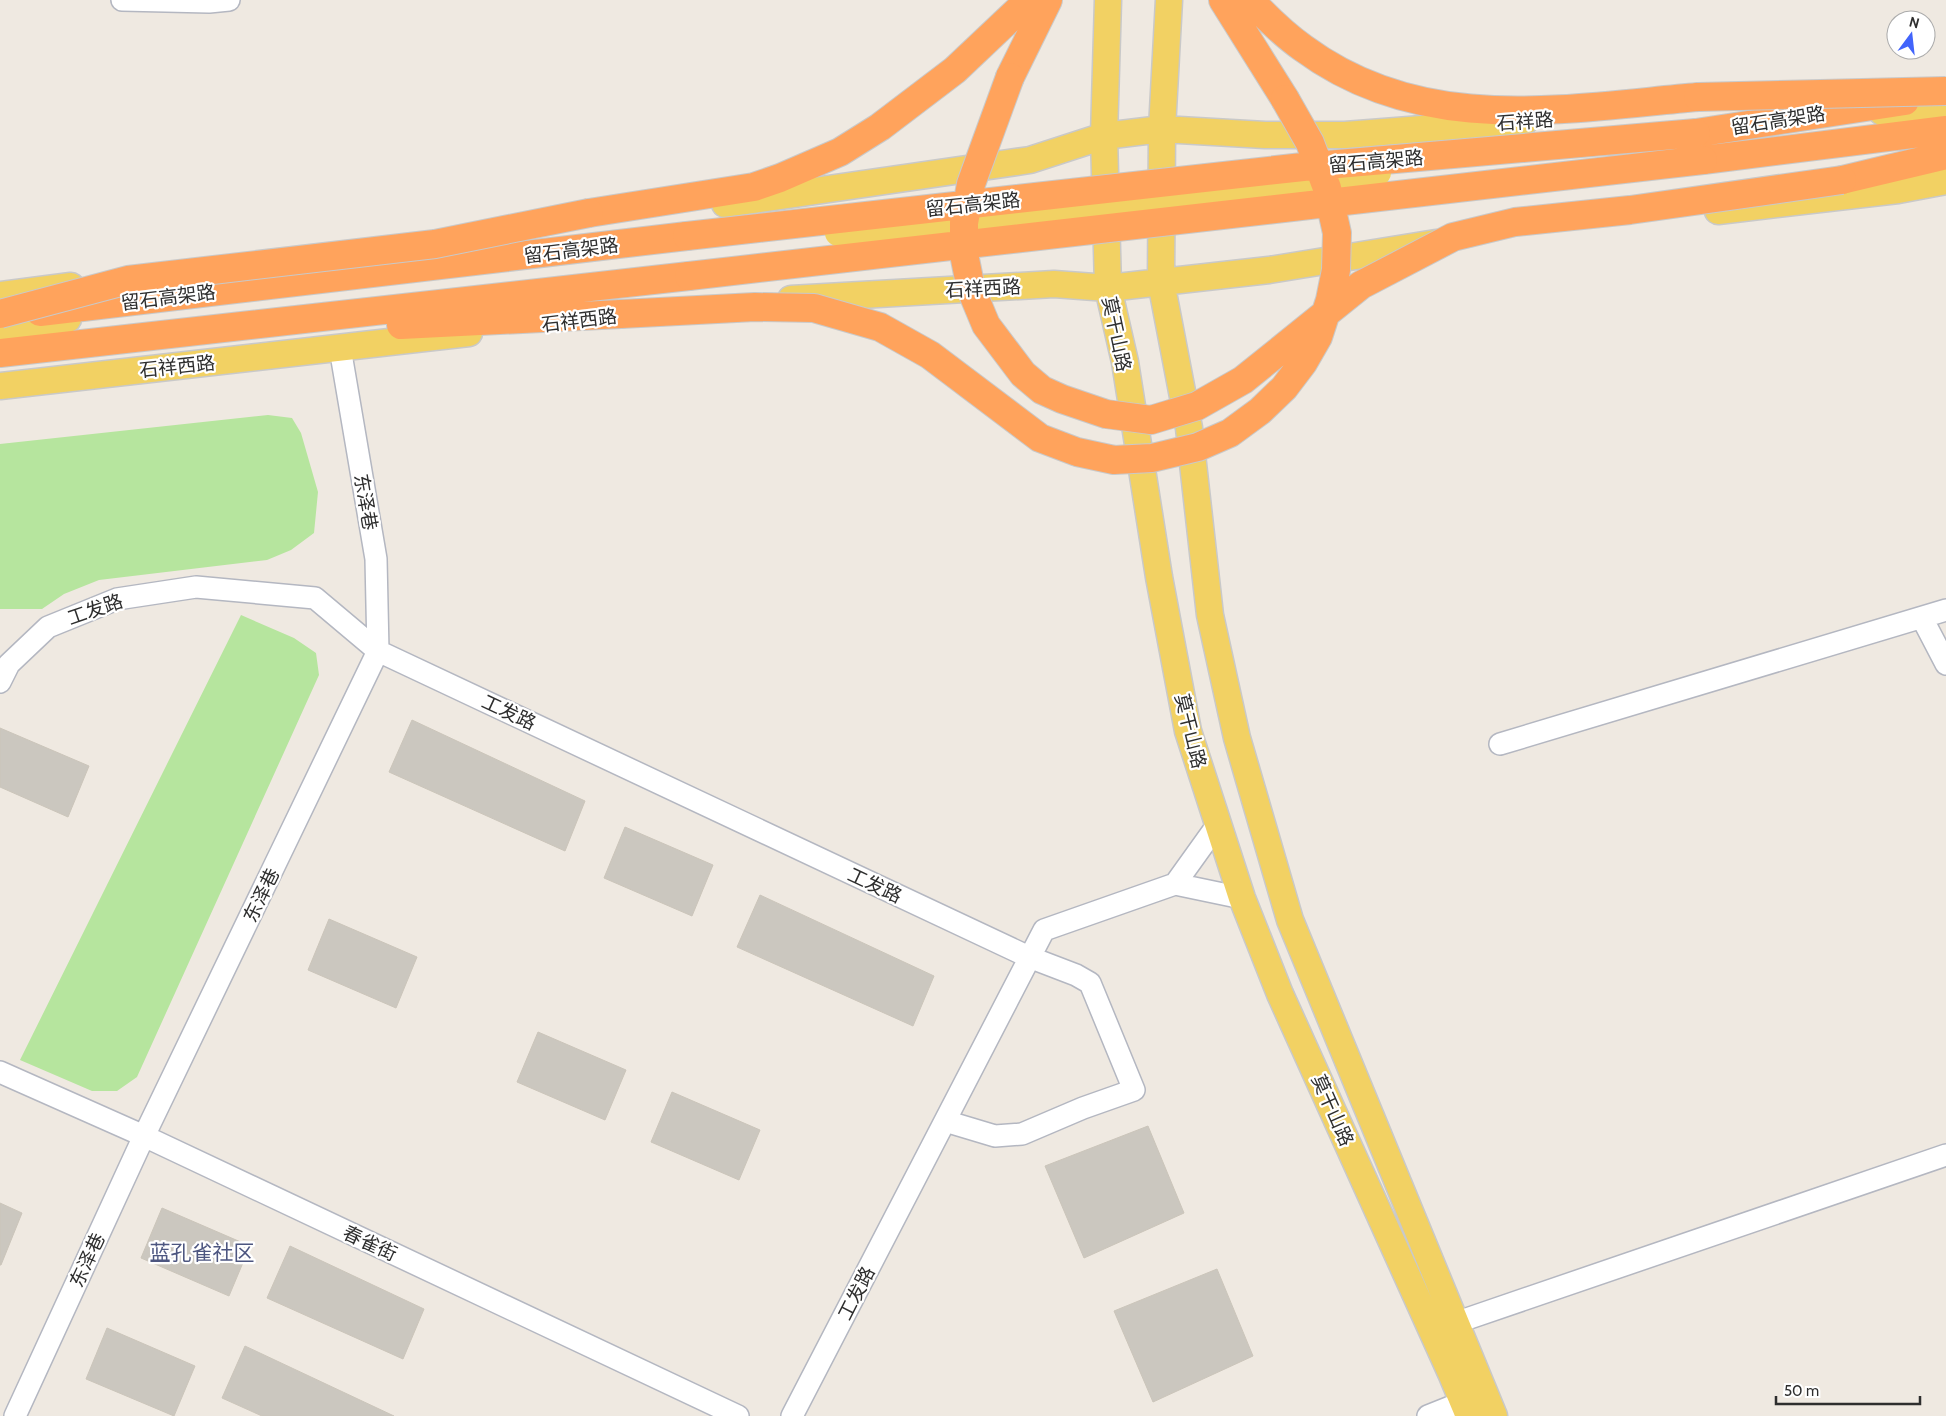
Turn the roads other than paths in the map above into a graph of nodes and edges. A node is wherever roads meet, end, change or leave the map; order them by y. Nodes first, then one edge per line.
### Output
1 (122, 0) edge
2 (229, 0) edge
3 (1029, 0) edge
4 (1048, 0) edge
5 (1108, 0) edge
6 (1169, 0) edge
7 (1223, 0) edge
8 (1250, 0) edge
9 (1946, 80) edge
10 (1946, 93) edge
11 (1946, 103) edge
12 (1946, 122) edge
13 (1162, 129) junction
14 (1946, 130) edge
15 (1104, 136) junction
16 (1703, 146) junction
17 (1946, 155) edge
18 (1946, 181) edge
19 (696, 260) junction
20 (1161, 282) junction
21 (1108, 288) junction
22 (0, 294) edge
23 (0, 316) edge
24 (0, 327) edge
25 (225, 328) junction
26 (340, 348) junction
27 (0, 352) edge
28 (0, 386) edge
29 (1946, 610) edge
30 (1922, 618) junction
31 (378, 651) junction
32 (1946, 664) edge
33 (0, 682) edge
34 (1500, 744) dead end
35 (1218, 824) junction
36 (1175, 884) junction
37 (1242, 898) junction
38 (1029, 956) junction
39 (0, 1072) edge
40 (944, 1121) junction
41 (144, 1136) junction
42 (1946, 1155) edge
43 (1455, 1323) junction
44 (1466, 1409) edge
45 (15, 1416) edge
46 (738, 1416) edge
47 (792, 1416) edge
48 (1428, 1416) edge
49 (1494, 1416) edge

1 - 2 street
3 - 23 highway, bridge
4 - 17 highway, bridge
5 - 15 main road, 莫干山路
6 - 13 main road, 莫干山路
7 - 25 highway, bridge
8 - 10 highway, bridge
9 - 13 main road, 石祥路
10 - 23 highway, 留石高架路, bridge
11 - 16 main road
12 - 16 main road
13 - 15 main road, 石祥路
13 - 20 main road, 莫干山路
14 - 25 highway, 留石高架路, bridge
15 - 21 main road, 莫干山路
15 - 22 main road
16 - 19 main road, bridge
18 - 20 main road
19 - 24 main road
19 - 27 main road
20 - 21 main road, 石祥西路
20 - 43 main road, 莫干山路
21 - 26 main road, 石祥西路
21 - 35 main road, 莫干山路
25 - 27 highway, 留石高架路
26 - 28 main road, 石祥西路
26 - 31 street, 东泽巷
29 - 30 street
30 - 32 street
30 - 34 street
31 - 33 street, 工发路
31 - 38 street, 工发路
31 - 41 street, 东泽巷
35 - 36 street
35 - 37 main road, 莫干山路
36 - 37 street
36 - 38 street, 工发路
37 - 44 main road, 莫干山路
38 - 40 street, 工发路
38 - 40 street
39 - 41 street, 春雀街
40 - 47 street, 工发路
41 - 45 street, 东泽巷
41 - 46 street, 春雀街
42 - 43 street
43 - 49 main road, 莫干山路
44 - 48 street

